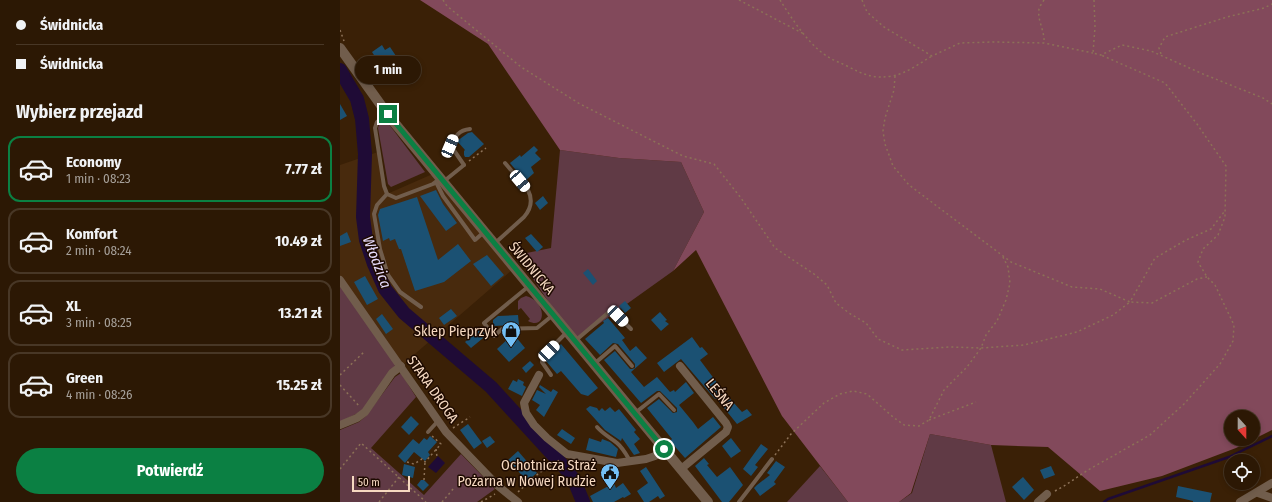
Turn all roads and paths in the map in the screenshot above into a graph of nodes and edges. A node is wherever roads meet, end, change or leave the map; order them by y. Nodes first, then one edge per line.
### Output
1 (442, 0) edge
2 (739, 0) edge
3 (780, 0) edge
4 (862, 0) edge
5 (1044, 0) edge
6 (1094, 0) edge
7 (1272, 4) edge
8 (806, 35) junction
9 (1044, 43) junction
10 (340, 48) edge
11 (1093, 53) junction
12 (1161, 54) junction
13 (1101, 55) junction
14 (932, 56) junction
15 (895, 76) junction
16 (1272, 104) edge
17 (388, 114) junction
18 (470, 129) dead end
19 (486, 148) dead end
20 (505, 162) dead end
21 (465, 165) junction
22 (440, 181) junction
23 (387, 194) junction
24 (1225, 211) junction
25 (494, 244) junction
26 (1002, 255) junction
27 (1207, 277) junction
28 (340, 280) edge
29 (529, 286) junction
30 (1130, 302) junction
31 (421, 307) dead end
32 (553, 315) junction
33 (631, 329) dead end
34 (567, 332) junction
35 (575, 341) junction
36 (981, 348) junction
37 (364, 352) dead end
38 (594, 364) junction
39 (401, 366) junction
40 (632, 366) dead end
41 (680, 366) dead end
42 (340, 375) edge
43 (539, 375) dead end
44 (552, 375) dead end
45 (340, 386) edge
46 (976, 402) dead end
47 (674, 410) dead end
48 (365, 412) junction
49 (634, 413) junction
50 (470, 417) dead end
51 (929, 420) junction
52 (438, 421) junction
53 (340, 425) edge
54 (597, 427) dead end
55 (428, 432) joint
56 (446, 432) junction
57 (436, 449) junction
58 (664, 449) junction
59 (437, 457) dead end
60 (564, 457) dead end
61 (772, 459) joint
62 (631, 461) junction
63 (408, 462) dead end
64 (425, 462) junction
65 (340, 469) edge
66 (681, 469) junction
67 (399, 477) junction
68 (424, 480) dead end
69 (1272, 483) edge
70 (454, 488) dead end
71 (502, 489) junction
72 (1258, 493) junction
73 (1048, 494) joint
74 (1272, 498) edge
75 (515, 500) edge
76 (379, 502) edge
77 (426, 502) edge
78 (442, 502) edge
79 (481, 502) edge
80 (708, 502) edge
81 (739, 502) edge
82 (1038, 502) edge
83 (1240, 502) edge

1 - 36 path
2 - 8 path
3 - 8 path
4 - 14 path
5 - 9 path
6 - 11 path
7 - 12 path
8 - 15 path
9 - 11 path
9 - 14 path
10 - 17 street, ŚWIDNICKA
11 - 13 path
12 - 13 path
12 - 16 path
13 - 24 path
14 - 15 path
15 - 26 path
17 - 22 street, ŚWIDNICKA
17 - 23 lane
18 - 21 lane
19 - 21 path
20 - 25 lane
21 - 22 lane
22 - 23 lane
22 - 25 street, ŚWIDNICKA
23 - 31 lane
24 - 27 path
24 - 30 path
25 - 29 street, ŚWIDNICKA
26 - 30 path
26 - 36 path
27 - 30 path
27 - 73 path
28 - 39 street, STARA DROGA
29 - 32 street, ŚWIDNICKA
29 - 32 lane
30 - 36 path
32 - 34 street, ŚWIDNICKA
33 - 35 lane
34 - 35 street, ŚWIDNICKA
34 - 44 lane
35 - 38 street, ŚWIDNICKA
36 - 51 path
37 - 42 path
38 - 40 lane
38 - 49 street, ŚWIDNICKA
39 - 48 street
39 - 52 street, STARA DROGA
41 - 66 street, LEŚNA
43 - 62 street
45 - 48 path
46 - 51 path
47 - 49 lane
48 - 53 street
49 - 58 street, ŚWIDNICKA
50 - 56 path
51 - 61 path
52 - 55 lane
52 - 56 street, STARA DROGA
54 - 62 lane
55 - 57 path
56 - 71 street, STARA DROGA
57 - 59 path
57 - 64 path
58 - 62 street
58 - 66 street, ŚWIDNICKA
60 - 75 path
61 - 81 lane
63 - 64 path
64 - 68 path
65 - 67 path
66 - 80 street, ŚWIDNICKA
67 - 76 path
67 - 77 path
69 - 72 street
70 - 78 path
71 - 75 street, STARA DROGA
71 - 79 path
72 - 74 street
72 - 83 street
73 - 82 street

